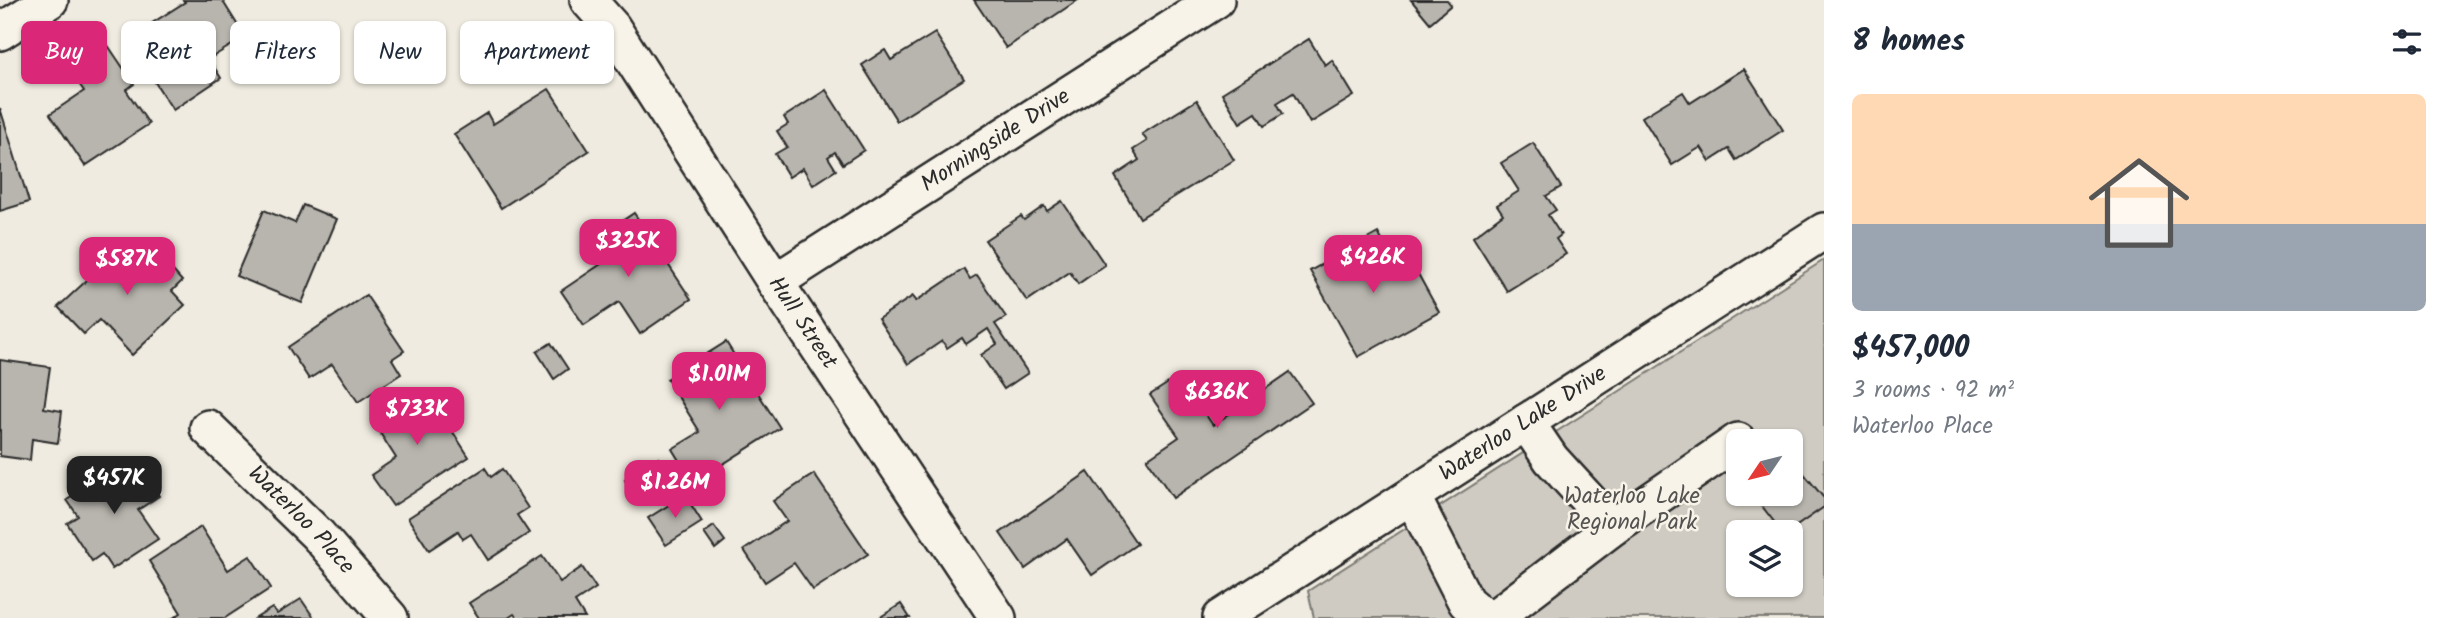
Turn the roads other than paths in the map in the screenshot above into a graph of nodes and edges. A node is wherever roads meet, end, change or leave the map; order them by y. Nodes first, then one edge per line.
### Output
1 (50, 0) edge
2 (588, 0) edge
3 (1216, 0) edge
4 (0, 32) edge
5 (1824, 231) edge
6 (775, 282) junction
7 (1527, 422) junction
8 (208, 428) dead end
9 (1726, 449) edge
10 (1412, 496) junction
11 (1613, 527) junction
12 (390, 618) edge
13 (998, 618) edge
14 (1220, 618) edge
15 (1485, 618) edge
16 (1494, 618) edge

1 - 4 street
2 - 6 street, Hull Street
3 - 6 street, Morningside Drive
5 - 7 street, Waterloo Lake Drive
6 - 13 street, Hull Street
7 - 10 street, Waterloo Lake Drive
7 - 11 street
8 - 12 street, Waterloo Place
9 - 11 street
10 - 14 street, Waterloo Lake Drive
10 - 15 street
11 - 16 street

